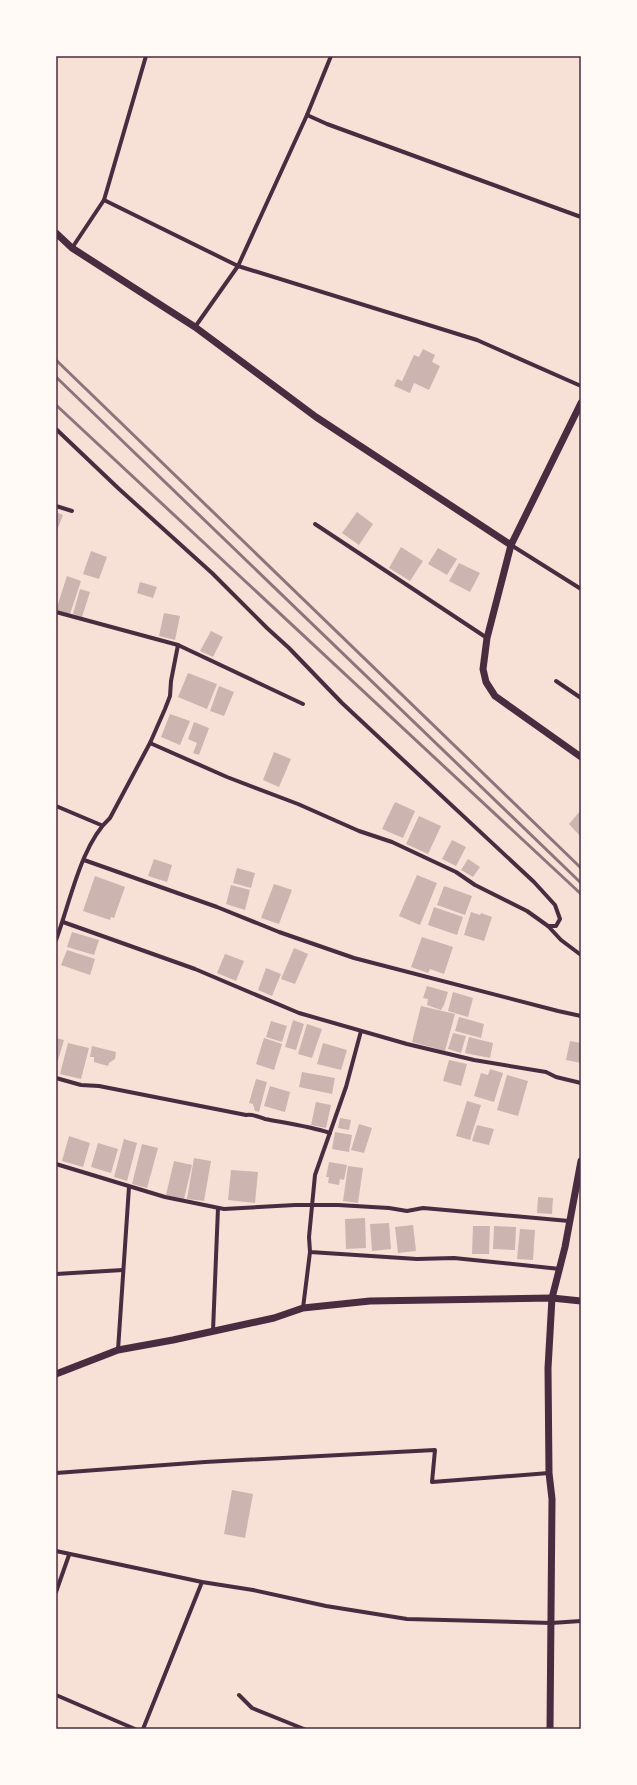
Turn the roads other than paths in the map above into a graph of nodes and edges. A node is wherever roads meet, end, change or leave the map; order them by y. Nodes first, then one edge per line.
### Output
1 (146, 56) edge
2 (331, 56) edge
3 (308, 115) junction
4 (104, 200) junction
5 (581, 217) edge
6 (56, 233) edge
7 (72, 248) junction
8 (238, 266) junction
9 (195, 327) junction
10 (581, 386) edge
11 (581, 403) edge
12 (56, 429) edge
13 (56, 506) edge
14 (72, 511) dead end
15 (315, 524) dead end
16 (512, 545) junction
17 (581, 589) edge
18 (56, 612) edge
19 (487, 638) junction
20 (178, 645) junction
21 (556, 681) dead end
22 (581, 698) edge
23 (302, 704) dead end
24 (150, 743) junction
25 (581, 757) edge
26 (56, 806) edge
27 (101, 825) junction
28 (84, 860) junction
29 (63, 922) junction
30 (548, 926) junction
31 (56, 940) edge
32 (581, 955) edge
33 (581, 1016) edge
34 (361, 1031) junction
35 (56, 1078) edge
36 (581, 1083) edge
37 (330, 1133) junction
38 (581, 1161) edge
39 (56, 1164) edge
40 (130, 1187) junction
41 (314, 1205) junction
42 (218, 1208) junction
43 (569, 1221) junction
44 (310, 1252) junction
45 (560, 1269) junction
46 (123, 1270) junction
47 (56, 1274) edge
48 (552, 1298) junction
49 (581, 1300) edge
50 (303, 1308) junction
51 (213, 1331) junction
52 (118, 1350) junction
53 (56, 1374) edge
54 (56, 1473) edge
55 (549, 1473) junction
56 (56, 1551) edge
57 (69, 1555) junction
58 (202, 1582) junction
59 (56, 1592) edge
60 (581, 1621) edge
61 (551, 1623) junction
62 (56, 1695) edge
63 (239, 1695) dead end
64 (135, 1729) edge
65 (143, 1729) edge
66 (304, 1729) edge
67 (550, 1729) edge

1 - 4 street
2 - 3 street
3 - 5 street
3 - 8 street
4 - 7 street
4 - 8 street
6 - 7 street
7 - 9 street
8 - 9 street
8 - 10 street
9 - 16 street
11 - 16 street
12 - 30 street
13 - 14 street
15 - 19 street
16 - 17 street
16 - 19 street
18 - 20 street
19 - 25 street
20 - 23 street
20 - 24 street
21 - 22 street
24 - 27 street
24 - 30 street
26 - 27 street
27 - 28 street
28 - 29 street
28 - 33 street
29 - 31 street
29 - 34 street
30 - 32 street
34 - 36 street
34 - 37 street
35 - 37 street
37 - 41 street
38 - 43 street
39 - 40 street
40 - 42 street
40 - 46 street
41 - 42 street
41 - 43 street
41 - 44 street
42 - 51 street
43 - 45 street
44 - 45 street
44 - 50 street
45 - 48 street
46 - 47 street
46 - 52 street
48 - 49 street
48 - 50 street
48 - 55 street
50 - 51 street
51 - 52 street
52 - 53 street
54 - 55 street
55 - 61 street
56 - 57 street
57 - 58 street
57 - 59 street
58 - 61 street
58 - 65 street
60 - 61 street
61 - 67 street
62 - 64 street
63 - 66 street

